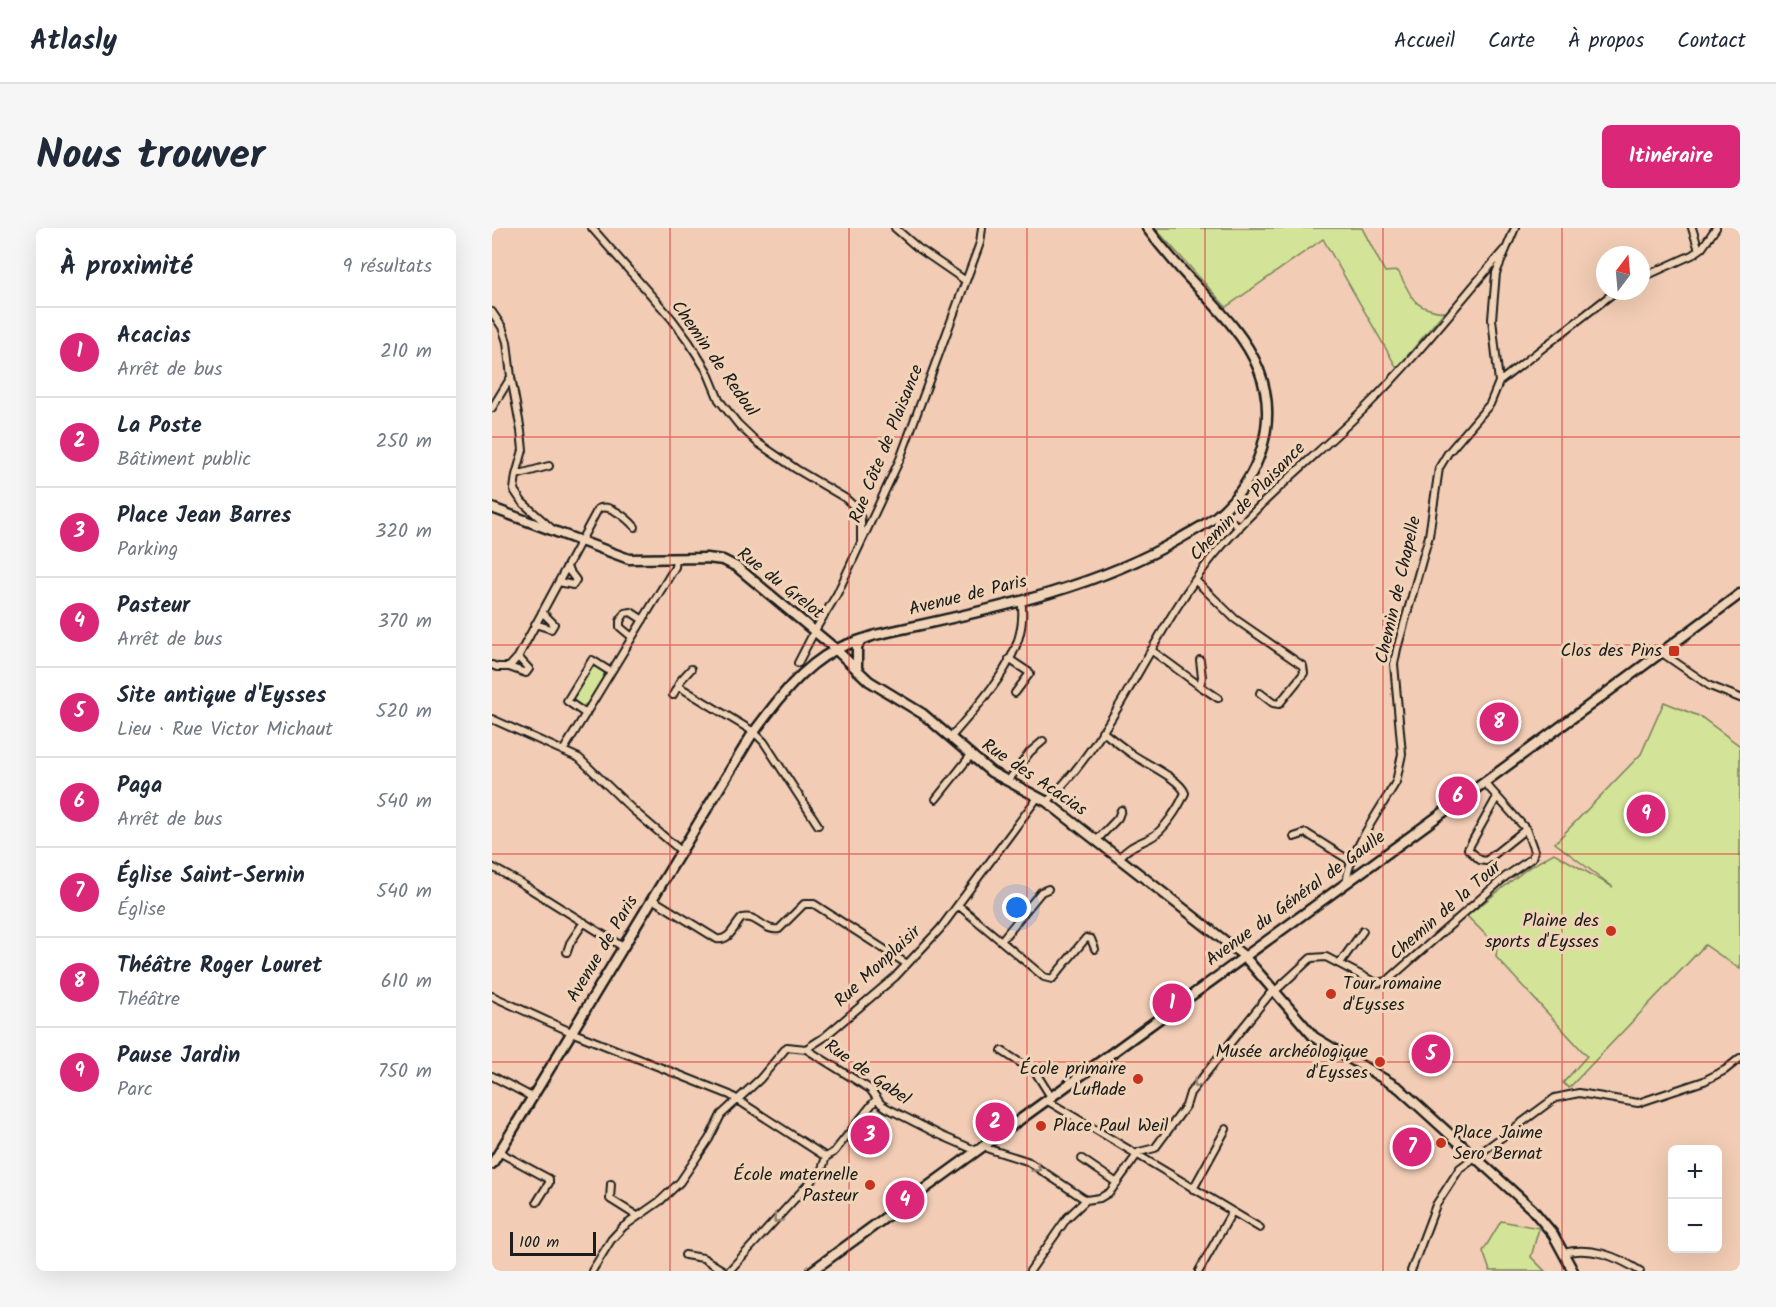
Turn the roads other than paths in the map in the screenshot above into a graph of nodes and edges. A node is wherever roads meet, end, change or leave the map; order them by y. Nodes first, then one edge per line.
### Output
1 (592, 228) edge
2 (895, 228) edge
3 (982, 228) edge
4 (1147, 228) edge
5 (1515, 228) edge
6 (1692, 228) edge
7 (1716, 228) edge
8 (1504, 250) junction
9 (1699, 250) junction
10 (1650, 274) edge
11 (966, 281) junction
12 (1604, 300) edge
13 (492, 312) edge
14 (511, 378) junction
15 (1499, 382) junction
16 (492, 408) edge
17 (549, 466) dead end
18 (516, 475) junction
19 (492, 508) edge
20 (1220, 514) junction
21 (635, 527) dead end
22 (1239, 528) junction
23 (556, 532) junction
24 (580, 541) junction
25 (861, 545) junction
26 (676, 559) junction
27 (567, 568) junction
28 (1195, 580) junction
29 (559, 582) junction
30 (1740, 594) edge
31 (1021, 600) junction
32 (542, 612) junction
33 (643, 620) junction
34 (535, 624) junction
35 (817, 634) junction
36 (633, 637) junction
37 (861, 640) junction
38 (835, 650) junction
39 (1151, 650) junction
40 (1662, 653) junction
41 (518, 657) junction
42 (822, 659) junction
43 (1009, 659) junction
44 (1200, 660) dead end
45 (798, 663) dead end
46 (492, 665) edge
47 (509, 667) junction
48 (691, 669) dead end
49 (857, 671) junction
50 (611, 672) junction
51 (678, 686) junction
52 (1200, 686) junction
53 (1015, 693) dead end
54 (1260, 693) dead end
55 (673, 695) dead end
56 (1218, 698) dead end
57 (1740, 698) edge
58 (586, 714) junction
59 (492, 719) edge
60 (754, 732) junction
61 (1102, 732) junction
62 (951, 737) junction
63 (1043, 741) dead end
64 (563, 751) junction
65 (971, 755) junction
66 (1008, 781) junction
67 (1484, 782) junction
68 (1038, 797) junction
69 (1497, 797) junction
70 (936, 799) dead end
71 (1047, 802) junction
72 (1120, 810) dead end
73 (818, 825) dead end
74 (1526, 829) junction
75 (1294, 837) dead end
76 (1096, 841) junction
77 (681, 851) junction
78 (1119, 858) junction
79 (1352, 862) junction
80 (492, 867) edge
81 (1347, 883) junction
82 (1048, 890) dead end
83 (652, 898) junction
84 (958, 904) junction
85 (584, 922) junction
86 (1363, 931) dead end
87 (1001, 941) junction
88 (623, 947) junction
89 (1095, 949) dead end
90 (567, 952) dead end
91 (1244, 956) junction
92 (1340, 963) junction
93 (907, 964) junction
94 (1274, 991) junction
95 (492, 996) edge
96 (571, 1032) junction
97 (806, 1049) junction
98 (1002, 1051) dead end
99 (1740, 1058) edge
100 (492, 1076) edge
101 (532, 1097) junction
102 (877, 1098) junction
103 (1049, 1098) junction
104 (738, 1099) junction
105 (1226, 1129) dead end
106 (985, 1144) junction
107 (977, 1151) junction
108 (499, 1152) junction
109 (1137, 1156) junction
110 (1474, 1156) junction
111 (826, 1157) junction
112 (1082, 1159) dead end
113 (492, 1164) edge
114 (1117, 1183) junction
115 (611, 1184) dead end
116 (1193, 1189) junction
117 (1086, 1200) junction
118 (537, 1202) dead end
119 (1232, 1212) junction
120 (637, 1216) junction
121 (1260, 1228) dead end
122 (1563, 1253) junction
123 (685, 1255) dead end
124 (592, 1271) edge
125 (726, 1271) edge
126 (813, 1271) edge
127 (1030, 1271) edge
128 (1199, 1271) edge
129 (1411, 1271) edge
130 (1573, 1271) edge
131 (1640, 1271) edge

1 - 25 street, Chemin de Redoul
2 - 11 street
3 - 11 street, Rue Côte de Plaisance
4 - 20 main road, Avenue de Paris
5 - 8 street
6 - 9 street
7 - 9 street
8 - 15 street
8 - 22 street, Chemin de Plaisance
9 - 10 street
11 - 25 street, Rue Côte de Plaisance
12 - 15 street
13 - 14 street
14 - 16 street
14 - 18 street
15 - 79 street, Chemin de Chapelle
17 - 18 street
18 - 23 street
19 - 23 main road, Rue du Grelot
20 - 22 street
20 - 31 main road, Avenue de Paris
21 - 24 street
22 - 28 street, Chemin de Plaisance
23 - 24 main road, Rue du Grelot
24 - 26 main road, Rue du Grelot
24 - 27 street
25 - 35 street, Rue Côte de Plaisance
26 - 33 street
26 - 35 main road, Rue du Grelot
27 - 29 street
27 - 29 street
28 - 39 street, Chemin de Plaisance
28 - 54 street
29 - 32 street
30 - 40 main road, Avenue du Général de Gaulle
31 - 37 main road, Avenue de Paris
31 - 43 street
32 - 34 street
32 - 34 street
33 - 36 street
33 - 36 street
34 - 41 street
35 - 38 main road, Rue du Grelot
35 - 42 main road
35 - 45 street, Rue Côte de Plaisance
36 - 50 street
37 - 38 main road, Avenue de Paris
37 - 49 main road
38 - 42 main road, Avenue de Paris
38 - 49 main road, Rue des Acacias
39 - 52 street
39 - 61 street, Chemin de Plaisance
40 - 57 street
40 - 67 main road, Avenue du Général de Gaulle
41 - 47 street
41 - 47 street
42 - 60 main road, Avenue de Paris
43 - 53 street
43 - 62 street
44 - 52 street
46 - 47 street
48 - 51 street
49 - 62 main road, Rue des Acacias
50 - 58 street
50 - 58 street
51 - 55 street
51 - 60 street
52 - 56 street
58 - 64 street
59 - 64 street
60 - 73 street
60 - 77 main road, Avenue de Paris
61 - 71 street, Chemin de Plaisance
61 - 78 street
62 - 65 main road, Rue des Acacias
63 - 66 street
64 - 77 street
65 - 66 main road, Rue des Acacias
65 - 70 street
66 - 68 main road, Rue des Acacias
67 - 69 street
67 - 81 main road, Avenue du Général de Gaulle
68 - 71 main road, Rue des Acacias
68 - 84 street, Rue Monplaisir
69 - 74 street
69 - 74 street
71 - 76 main road, Rue des Acacias
72 - 76 street
74 - 92 street, Chemin de la Tour
75 - 79 street
76 - 78 main road, Rue des Acacias
77 - 83 main road, Avenue de Paris
78 - 91 main road, Rue des Acacias
79 - 81 street, Chemin de Chapelle
80 - 85 street
81 - 91 main road, Avenue du Général de Gaulle
82 - 87 street
83 - 88 main road, Avenue de Paris
83 - 93 street
84 - 87 street
84 - 93 street, Rue Monplaisir
85 - 88 street
85 - 90 street
86 - 92 street
87 - 89 street
88 - 96 main road, Avenue de Paris
91 - 94 main road, Rue des Acacias
91 - 103 main road, Avenue du Général de Gaulle
92 - 94 street, Chemin de la Tour
93 - 97 street, Rue Monplaisir
94 -> 109 street
94 - 110 main road, Rue des Acacias
95 - 96 street
96 - 101 main road, Avenue de Paris
96 - 104 street
97 - 102 street, Rue de Gabel
97 - 104 street, Rue Monplaisir
98 - 103 street
99 - 110 street
100 - 101 street
101 - 108 main road, Avenue de Paris
102 - 107 street, Rue de Gabel
102 - 111 street
103 - 106 main road, Avenue du Général de Gaulle
103 - 109 street
104 - 111 street
104 - 120 street
105 - 116 street
106 - 107 main road, Avenue du Général de Gaulle
106 -> 117 street
107 - 126 main road, Avenue du Général de Gaulle
108 - 113 main road, Avenue de Paris
108 - 118 street
109 - 114 street
109 - 116 street
110 - 122 main road, Rue des Acacias
110 - 129 street
111 -> 125 street
112 - 114 street
114 - 117 street
115 - 120 street
116 - 119 street
117 - 127 street
119 - 121 street
119 - 128 street
120 - 124 street
122 - 130 main road, Rue des Acacias
122 - 131 street
123 - 125 street

